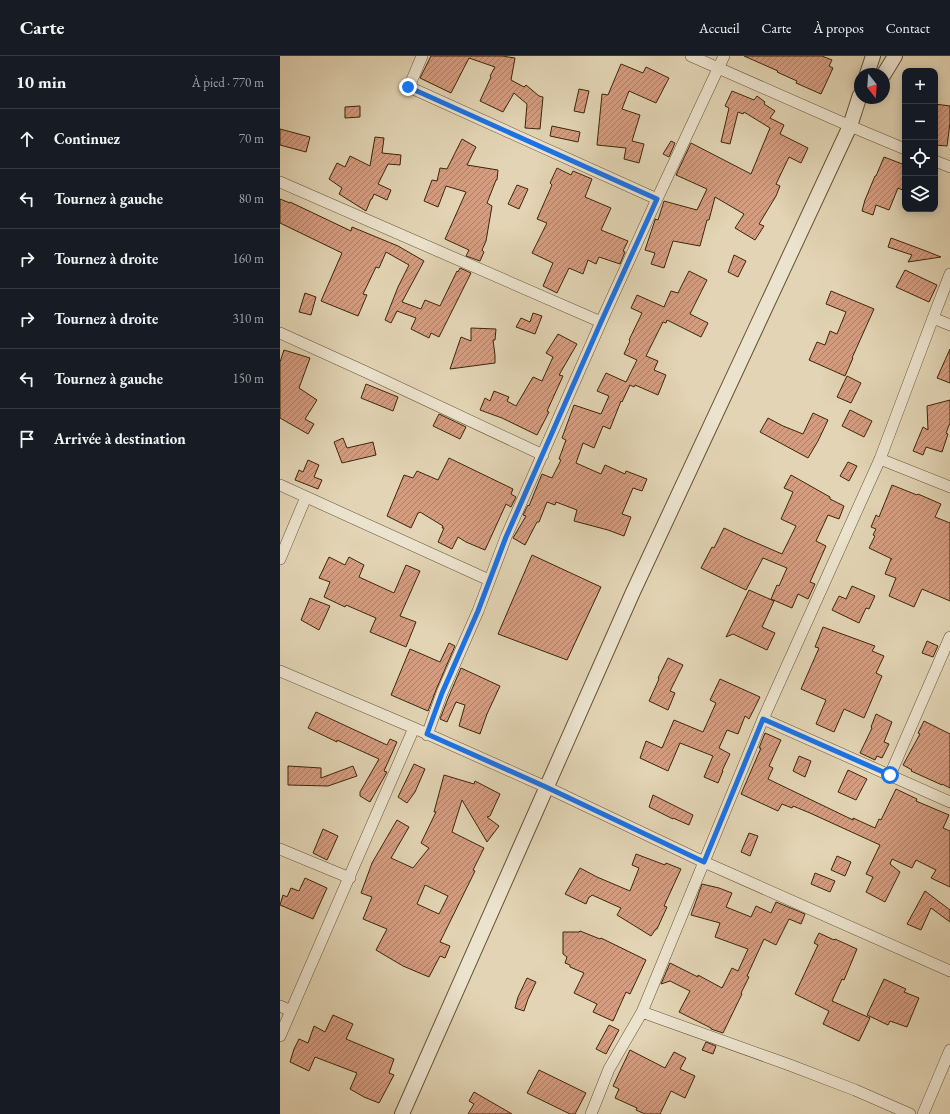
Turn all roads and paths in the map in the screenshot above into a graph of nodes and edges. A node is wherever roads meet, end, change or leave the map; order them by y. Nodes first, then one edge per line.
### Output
1 (422, 56) edge
2 (691, 56) edge
3 (724, 56) edge
4 (873, 56) edge
5 (895, 56) edge
6 (869, 68) edge
7 (888, 68) edge
8 (719, 69) junction
9 (857, 104) edge
10 (864, 104) edge
11 (850, 126) junction
12 (902, 148) edge
13 (938, 162) edge
14 (950, 167) edge
15 (280, 182) edge
16 (657, 199) junction
17 (950, 274) edge
18 (933, 318) junction
19 (601, 322) junction
20 (950, 325) edge
21 (280, 333) edge
22 (543, 455) junction
23 (880, 459) junction
24 (280, 485) edge
25 (950, 487) edge
26 (306, 497) junction
27 (280, 559) edge
28 (489, 580) junction
29 (950, 637) edge
30 (280, 671) edge
31 (763, 719) junction
32 (414, 728) junction
33 (427, 734) junction
34 (890, 775) junction
35 (546, 787) junction
36 (950, 802) edge
37 (280, 849) edge
38 (704, 862) junction
39 (350, 878) junction
40 (950, 971) edge
41 (280, 1006) edge
42 (291, 1011) junction
43 (642, 1012) junction
44 (280, 1036) edge
45 (950, 1050) edge
46 (402, 1114) edge
47 (591, 1114) edge
48 (910, 1114) edge
49 (923, 1114) edge

1 - 16 street
2 - 8 street
3 - 8 street
4 - 6 street
5 - 7 street
8 - 11 street
8 - 16 street
9 - 11 street
10 - 11 street
11 - 12 street
11 - 35 street
13 - 14 street
15 - 19 street
16 - 19 street
17 - 18 street
18 - 20 street
18 - 23 street
19 - 22 street
21 - 22 street
22 - 28 street
23 - 25 street
23 - 31 street
24 - 26 street
26 - 27 street
26 - 28 street
28 - 33 street
29 - 34 street
30 - 32 street
31 - 34 street
31 - 38 street
32 - 33 street
32 - 39 street
33 - 35 street
34 - 36 street
35 - 38 street
35 - 46 street
37 - 39 street
38 - 40 street
38 - 43 street
39 - 42 street
41 - 42 street
42 - 44 street
43 - 47 street
43 - 48 street
45 - 49 street

